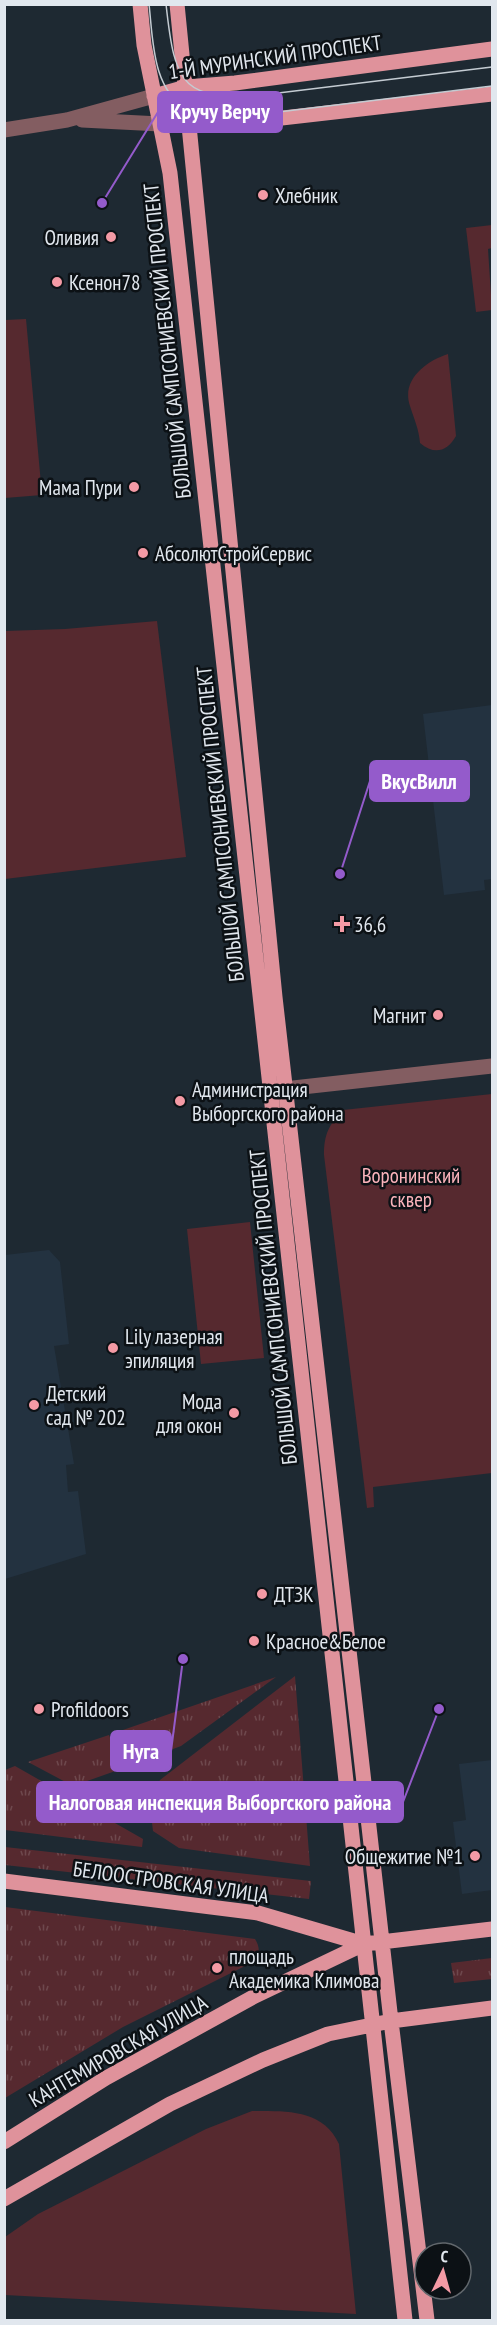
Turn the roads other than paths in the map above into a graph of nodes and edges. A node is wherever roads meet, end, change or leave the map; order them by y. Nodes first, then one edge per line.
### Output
1 (140, 4) edge
2 (177, 4) edge
3 (492, 49) edge
4 (186, 87) junction
5 (492, 94) edge
6 (154, 96) junction
7 (67, 120) junction
8 (160, 124) junction
9 (190, 126) junction
10 (4, 130) edge
11 (492, 1066) edge
12 (278, 1090) junction
13 (4, 1881) edge
14 (492, 1929) edge
15 (382, 1942) junction
16 (364, 1944) junction
17 (492, 2008) edge
18 (391, 2021) junction
19 (372, 2025) junction
20 (4, 2142) edge
21 (4, 2199) edge
22 (405, 2320) edge
23 (427, 2320) edge

1 - 6 main road, БОЛЬШОЙ САМПСОНИЕВСКИЙ ПРОСПЕКТ
2 - 4 main road, БОЛЬШОЙ САМПСОНИЕВСКИЙ ПРОСПЕКТ
3 - 4 main road, 1-Й МУРИНСКИЙ ПРОСПЕКТ
4 - 6 main road, 1-Й МУРИНСКИЙ ПРОСПЕКТ
4 - 9 main road, БОЛЬШОЙ САМПСОНИЕВСКИЙ ПРОСПЕКТ
5 - 9 main road, 1-Й МУРИНСКИЙ ПРОСПЕКТ
6 - 7 street, 1-Й МУРИНСКИЙ ПРОСПЕКТ
6 - 8 main road, БОЛЬШОЙ САМПСОНИЕВСКИЙ ПРОСПЕКТ
7 - 8 street, 1-Й МУРИНСКИЙ ПРОСПЕКТ
7 - 10 street, 1-Й МУРИНСКИЙ ПРОСПЕКТ
8 - 9 main road, 1-Й МУРИНСКИЙ ПРОСПЕКТ
8 - 12 main road, БОЛЬШОЙ САМПСОНИЕВСКИЙ ПРОСПЕКТ
9 - 12 main road, БОЛЬШОЙ САМПСОНИЕВСКИЙ ПРОСПЕКТ
11 - 12 street
12 - 15 main road, БОЛЬШОЙ САМПСОНИЕВСКИЙ ПРОСПЕКТ
12 - 16 main road, БОЛЬШОЙ САМПСОНИЕВСКИЙ ПРОСПЕКТ
13 - 16 main road, БЕЛООСТРОВСКАЯ УЛИЦА
14 - 15 main road, КАНТЕМИРОВСКАЯ УЛИЦА
15 - 16 main road, КАНТЕМИРОВСКАЯ УЛИЦА
15 - 18 main road, БОЛЬШОЙ САМПСОНИЕВСКИЙ ПРОСПЕКТ
16 - 19 main road, БОЛЬШОЙ САМПСОНИЕВСКИЙ ПРОСПЕКТ
16 - 20 main road, КАНТЕМИРОВСКАЯ УЛИЦА
17 - 18 main road
18 - 19 main road
18 - 23 main road, БОЛЬШОЙ САМПСОНИЕВСКИЙ ПРОСПЕКТ
19 - 21 main road
19 - 22 main road, БОЛЬШОЙ САМПСОНИЕВСКИЙ ПРОСПЕКТ

